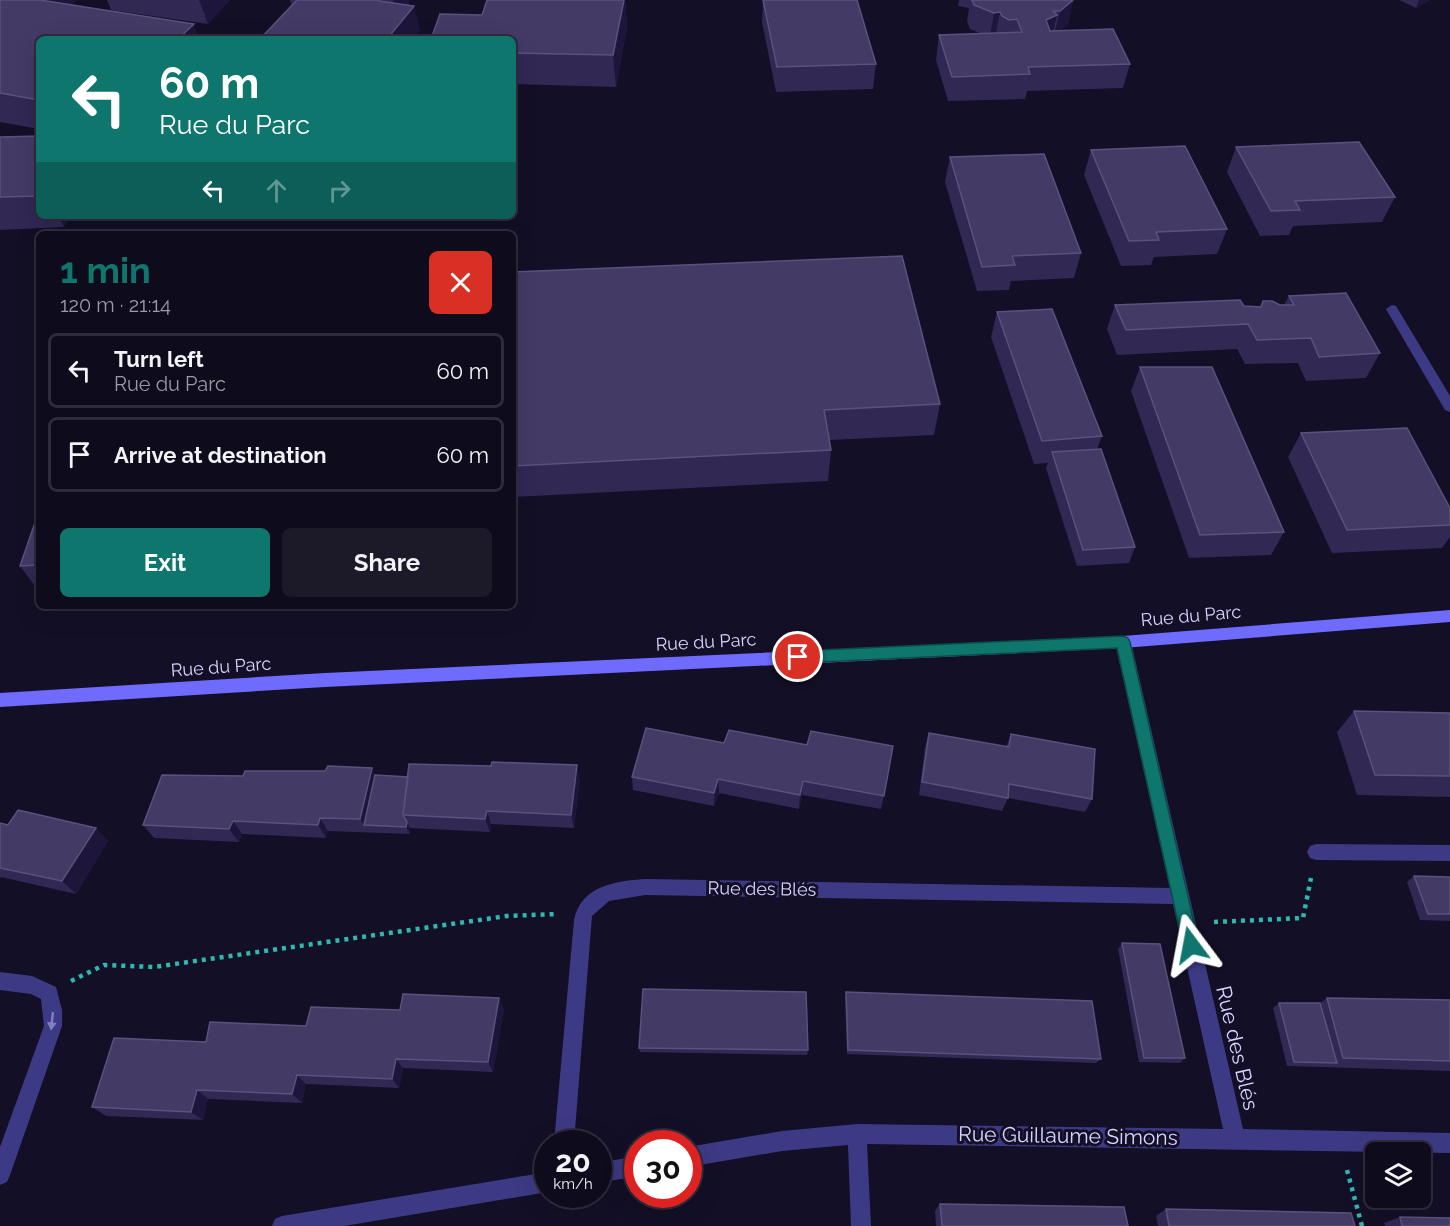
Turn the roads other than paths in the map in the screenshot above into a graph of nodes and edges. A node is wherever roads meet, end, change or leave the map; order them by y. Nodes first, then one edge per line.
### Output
1 (1392, 309) dead end
2 (1450, 407) edge
3 (1450, 616) edge
4 (1123, 642) junction
5 (0, 700) edge
6 (1316, 852) road end
7 (1450, 854) edge
8 (1180, 896) junction
9 (0, 981) edge
10 (565, 1130) edge
11 (857, 1134) junction
12 (1235, 1139) junction
13 (1450, 1143) edge
14 (702, 1155) edge
15 (0, 1175) edge
16 (534, 1184) edge
17 (282, 1226) edge
18 (861, 1226) edge

1 - 2 street
3 - 4 street, Rue du Parc
4 - 5 street, Rue du Parc
4 - 8 street, Rue des Blés
6 - 7 street
8 - 10 street, Rue des Blés
8 - 12 street, Rue des Blés
9 -> 15 street
11 - 12 street, Rue Guillaume Simons
11 - 14 street, Rue Guillaume Simons
11 - 18 street
12 - 13 street, Rue Guillaume Simons
16 - 17 street

